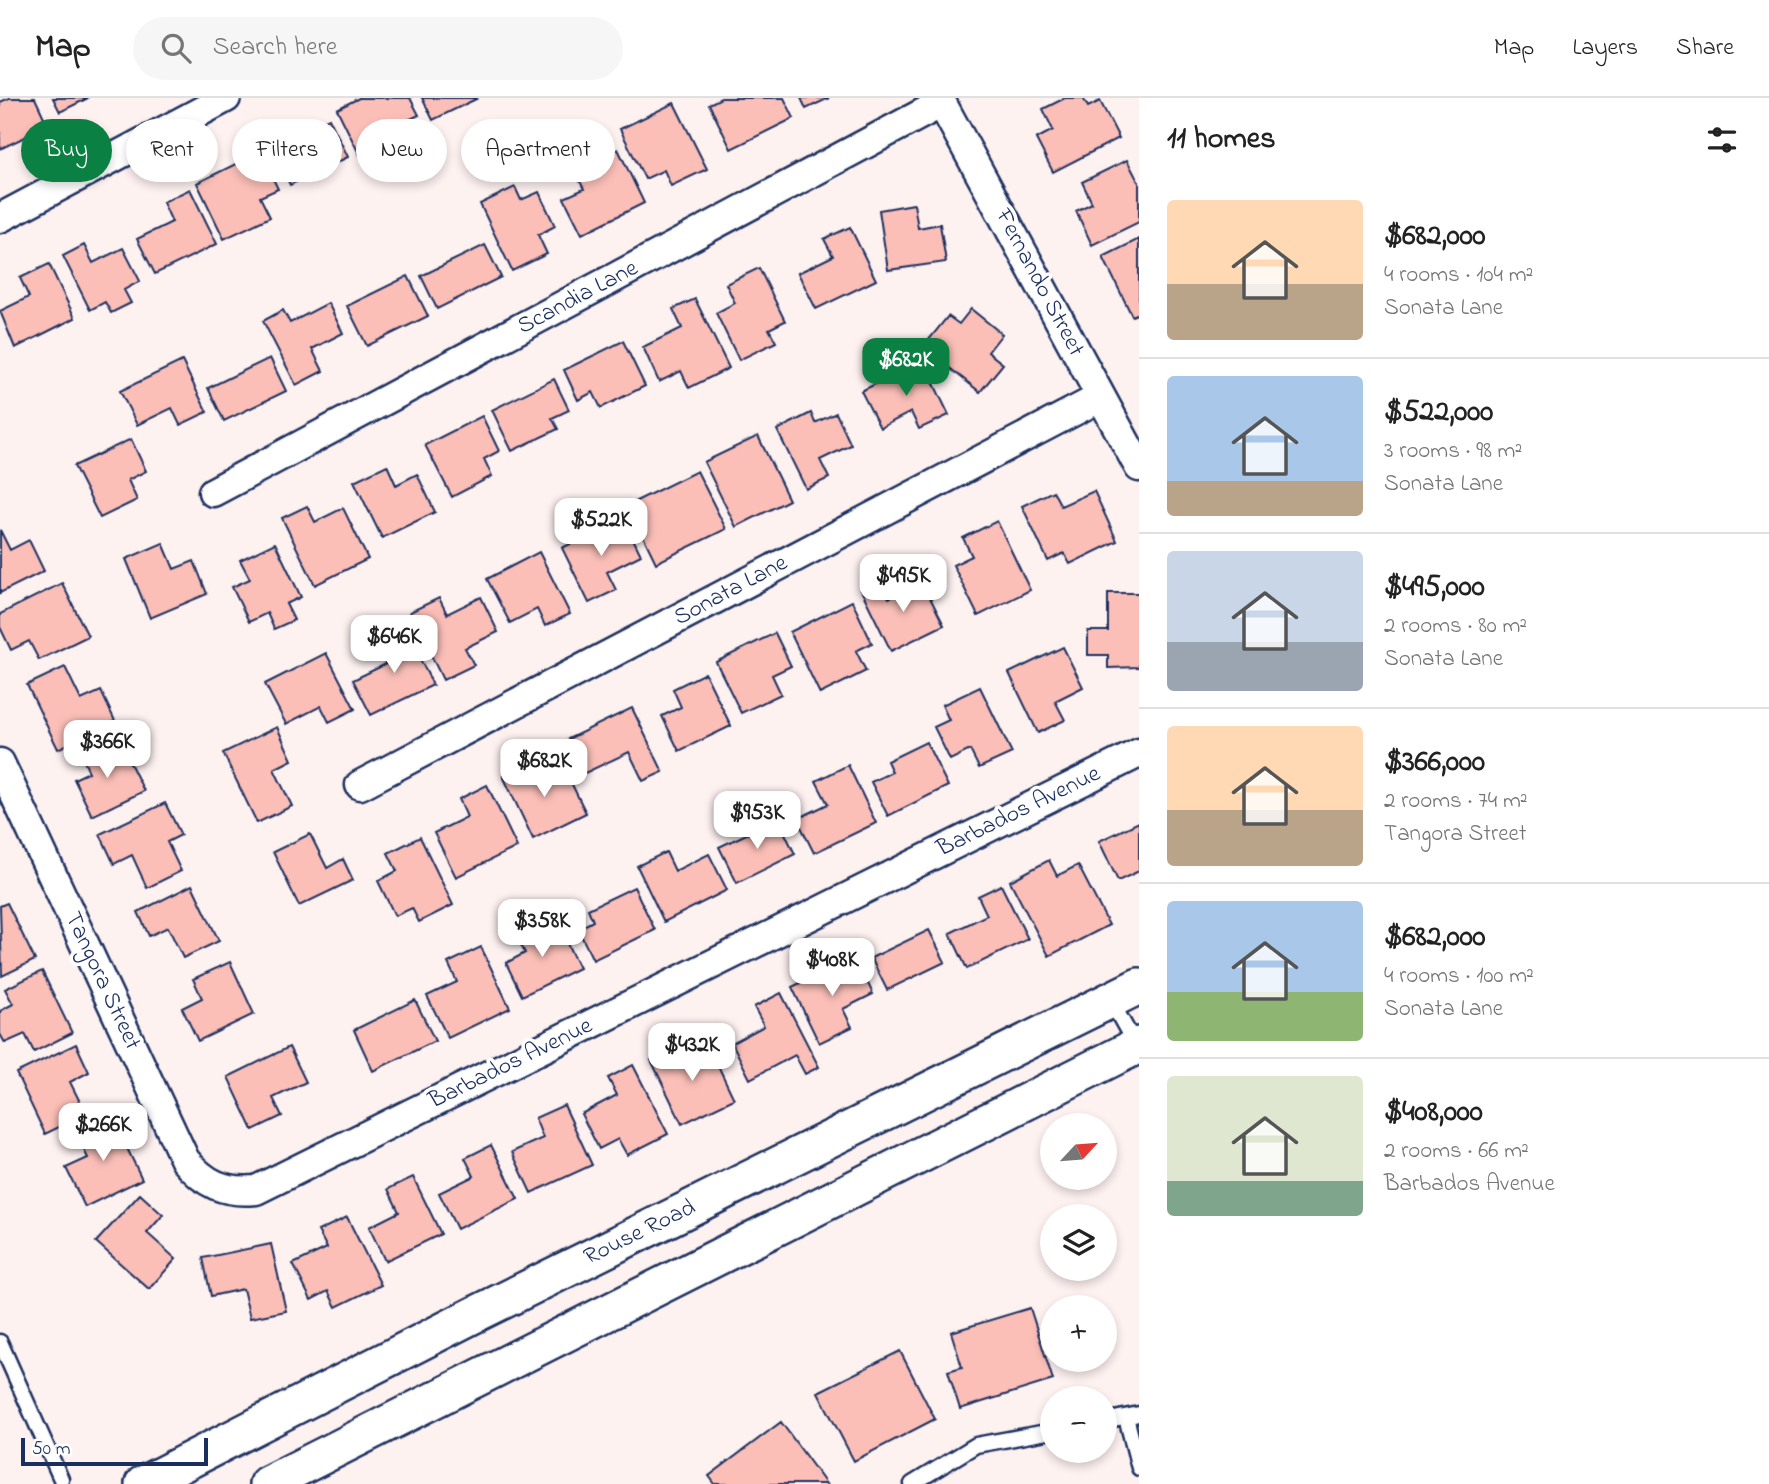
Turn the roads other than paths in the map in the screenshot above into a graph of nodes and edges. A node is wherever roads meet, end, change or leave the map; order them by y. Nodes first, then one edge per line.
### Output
1 (226, 98) edge
2 (941, 101) edge
3 (0, 218) edge
4 (1101, 397) junction
5 (1139, 467) edge
6 (213, 492) dead end
7 (1139, 753) edge
8 (0, 763) edge
9 (360, 785) dead end
10 (1125, 993) edge
11 (1138, 1048) edge
12 (218, 1187) joint
13 (2, 1350) edge
14 (1133, 1415) edge
15 (1040, 1433) edge
16 (1139, 1468) edge
17 (61, 1479) dead end
18 (282, 1481) edge
19 (143, 1484) edge
20 (912, 1484) edge

1 - 3 street
2 - 4 street, Fernando Street
2 - 6 street, Scandia Lane
4 - 5 street, Fernando Street
4 - 9 street, Sonata Lane
7 - 12 street, Barbados Avenue
8 - 12 street, Tangora Street
10 - 11 lane
10 - 19 street, Rouse Road
11 - 18 street
13 - 17 lane
14 - 16 lane
15 - 20 lane

